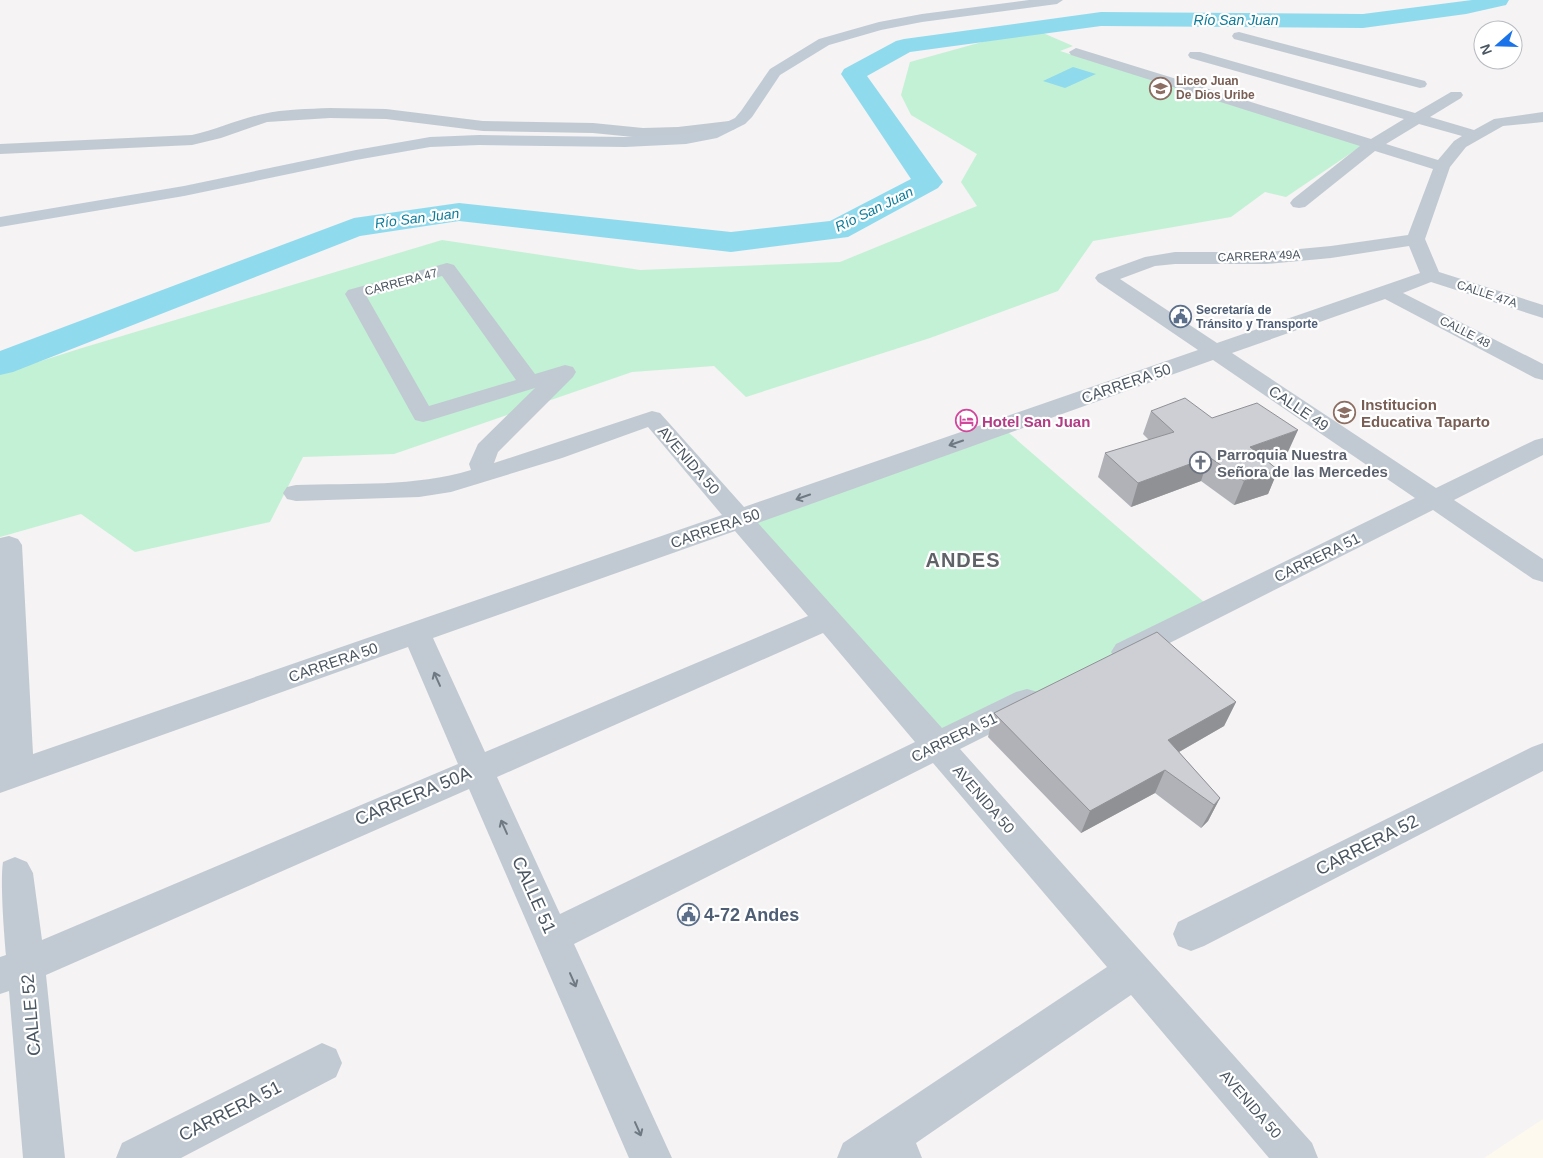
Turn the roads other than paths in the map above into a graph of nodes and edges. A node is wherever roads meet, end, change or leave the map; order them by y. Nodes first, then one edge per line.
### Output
1 (1057, 0) edge
2 (1239, 36) dead end
3 (1299, 51) junction
4 (1076, 52) dead end
5 (1195, 55) dead end
6 (1259, 73) junction
7 (1420, 84) dead end
8 (1456, 94) dead end
9 (1219, 98) junction
10 (1543, 117) edge
11 (1418, 119) junction
12 (729, 126) junction
13 (1475, 134) junction
14 (1372, 145) junction
15 (0, 149) edge
16 (1442, 166) junction
17 (1299, 203) dead end
18 (0, 222) edge
19 (1416, 239) junction
20 (1431, 276) junction
21 (1105, 278) joint
22 (1386, 292) junction
23 (1543, 312) edge
24 (1215, 352) junction
25 (1543, 373) edge
26 (529, 382) junction
27 (1543, 445) edge
28 (485, 474) junction
29 (296, 493) dead end
30 (1434, 499) junction
31 (740, 519) junction
32 (9, 544) dead end
33 (1543, 572) edge
34 (828, 619) junction
35 (416, 633) junction
36 (1106, 662) edge
37 (1052, 688) edge
38 (938, 745) junction
39 (1543, 756) edge
40 (477, 769) junction
41 (9, 776) edge
42 (15, 873) dead end
43 (1191, 934) dead end
44 (553, 936) junction
45 (13, 970) edge
46 (1134, 971) junction
47 (322, 1063) dead end
48 (883, 1151) edge
49 (44, 1158) edge
50 (137, 1158) edge
51 (651, 1158) edge
52 (1297, 1158) edge

1 - 12 main road
2 - 3 street
3 - 6 street
3 - 7 street
4 - 9 street
5 - 6 street
6 - 9 street
6 - 11 street
8 - 11 street
9 - 14 street
10 - 13 street
11 - 13 street
11 - 14 street
12 - 15 street
12 - 18 main road
13 - 16 street
14 - 16 street
14 - 17 street
16 - 19 street
19 - 20 street
19 - 21 street, CARRERA 49A
20 - 22 street, CARRERA 50
20 - 23 street, CALLE 47A
21 - 24 street, CALLE 49
22 - 24 street, CARRERA 50
22 - 25 street, CALLE 48
24 - 30 street, CALLE 49
24 -> 31 street, CARRERA 50
26 - 26 street, CARRERA 47
26 - 28 street
27 - 30 street, CARRERA 51
28 - 29 street
28 - 31 street, AVENIDA 50
30 - 33 street, CALLE 49
30 - 36 street, CARRERA 51
31 - 34 street, AVENIDA 50
31 - 35 street, CARRERA 50
32 - 41 street
34 - 38 street, AVENIDA 50
34 - 40 street, CARRERA 50A
40 -> 35 street, CALLE 51
35 - 41 street, CARRERA 50
37 - 38 street, CARRERA 51
38 - 44 street, CARRERA 51
38 - 46 street, AVENIDA 50
39 - 43 street, CARRERA 52
44 -> 40 street, CALLE 51
40 - 45 street, CARRERA 50A
42 - 45 street, CALLE 52
44 -> 51 street, CALLE 51
45 - 49 street, CALLE 52
46 - 48 street
46 - 52 street, AVENIDA 50
47 - 50 street, CARRERA 51

